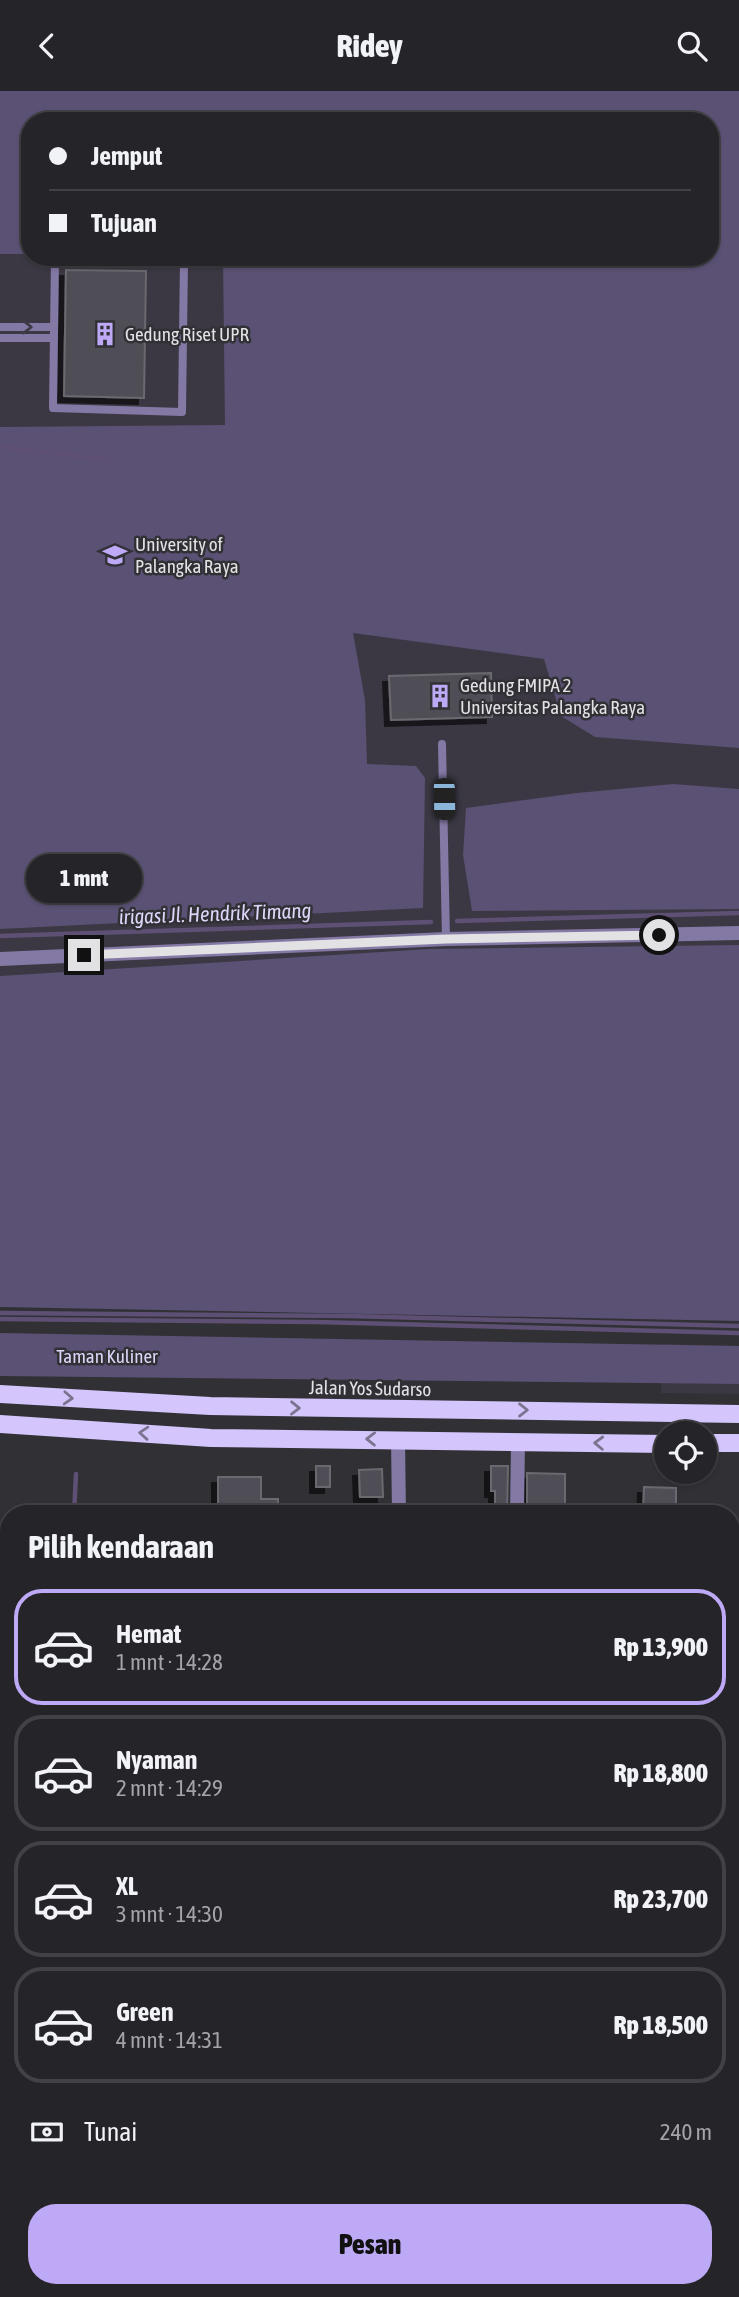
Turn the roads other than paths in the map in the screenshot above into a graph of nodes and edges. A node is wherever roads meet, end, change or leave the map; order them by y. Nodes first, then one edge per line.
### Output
1 (55, 266) edge
2 (184, 266) edge
3 (0, 327) edge
4 (54, 327) junction
5 (0, 338) edge
6 (53, 338) junction
7 (442, 744) dead end
8 (739, 933) edge
9 (446, 939) junction
10 (0, 959) edge
11 (0, 1394) edge
12 (735, 1414) edge
13 (0, 1424) edge
14 (398, 1440) junction
15 (519, 1441) junction
16 (717, 1443) edge
17 (735, 1443) edge
18 (654, 1444) edge
19 (399, 1505) edge
20 (517, 1505) edge

1 - 4 lane
2 - 6 lane
3 -> 4 lane
4 - 6 lane
5 - 6 lane
7 - 9 lane
8 - 9 street
9 - 10 street
11 -> 12 main road, Jalan Yos Sudarso
12 - 17 main road
14 -> 13 main road
14 - 15 main road
14 - 19 street
18 -> 15 main road
15 - 20 street
16 - 17 main road

